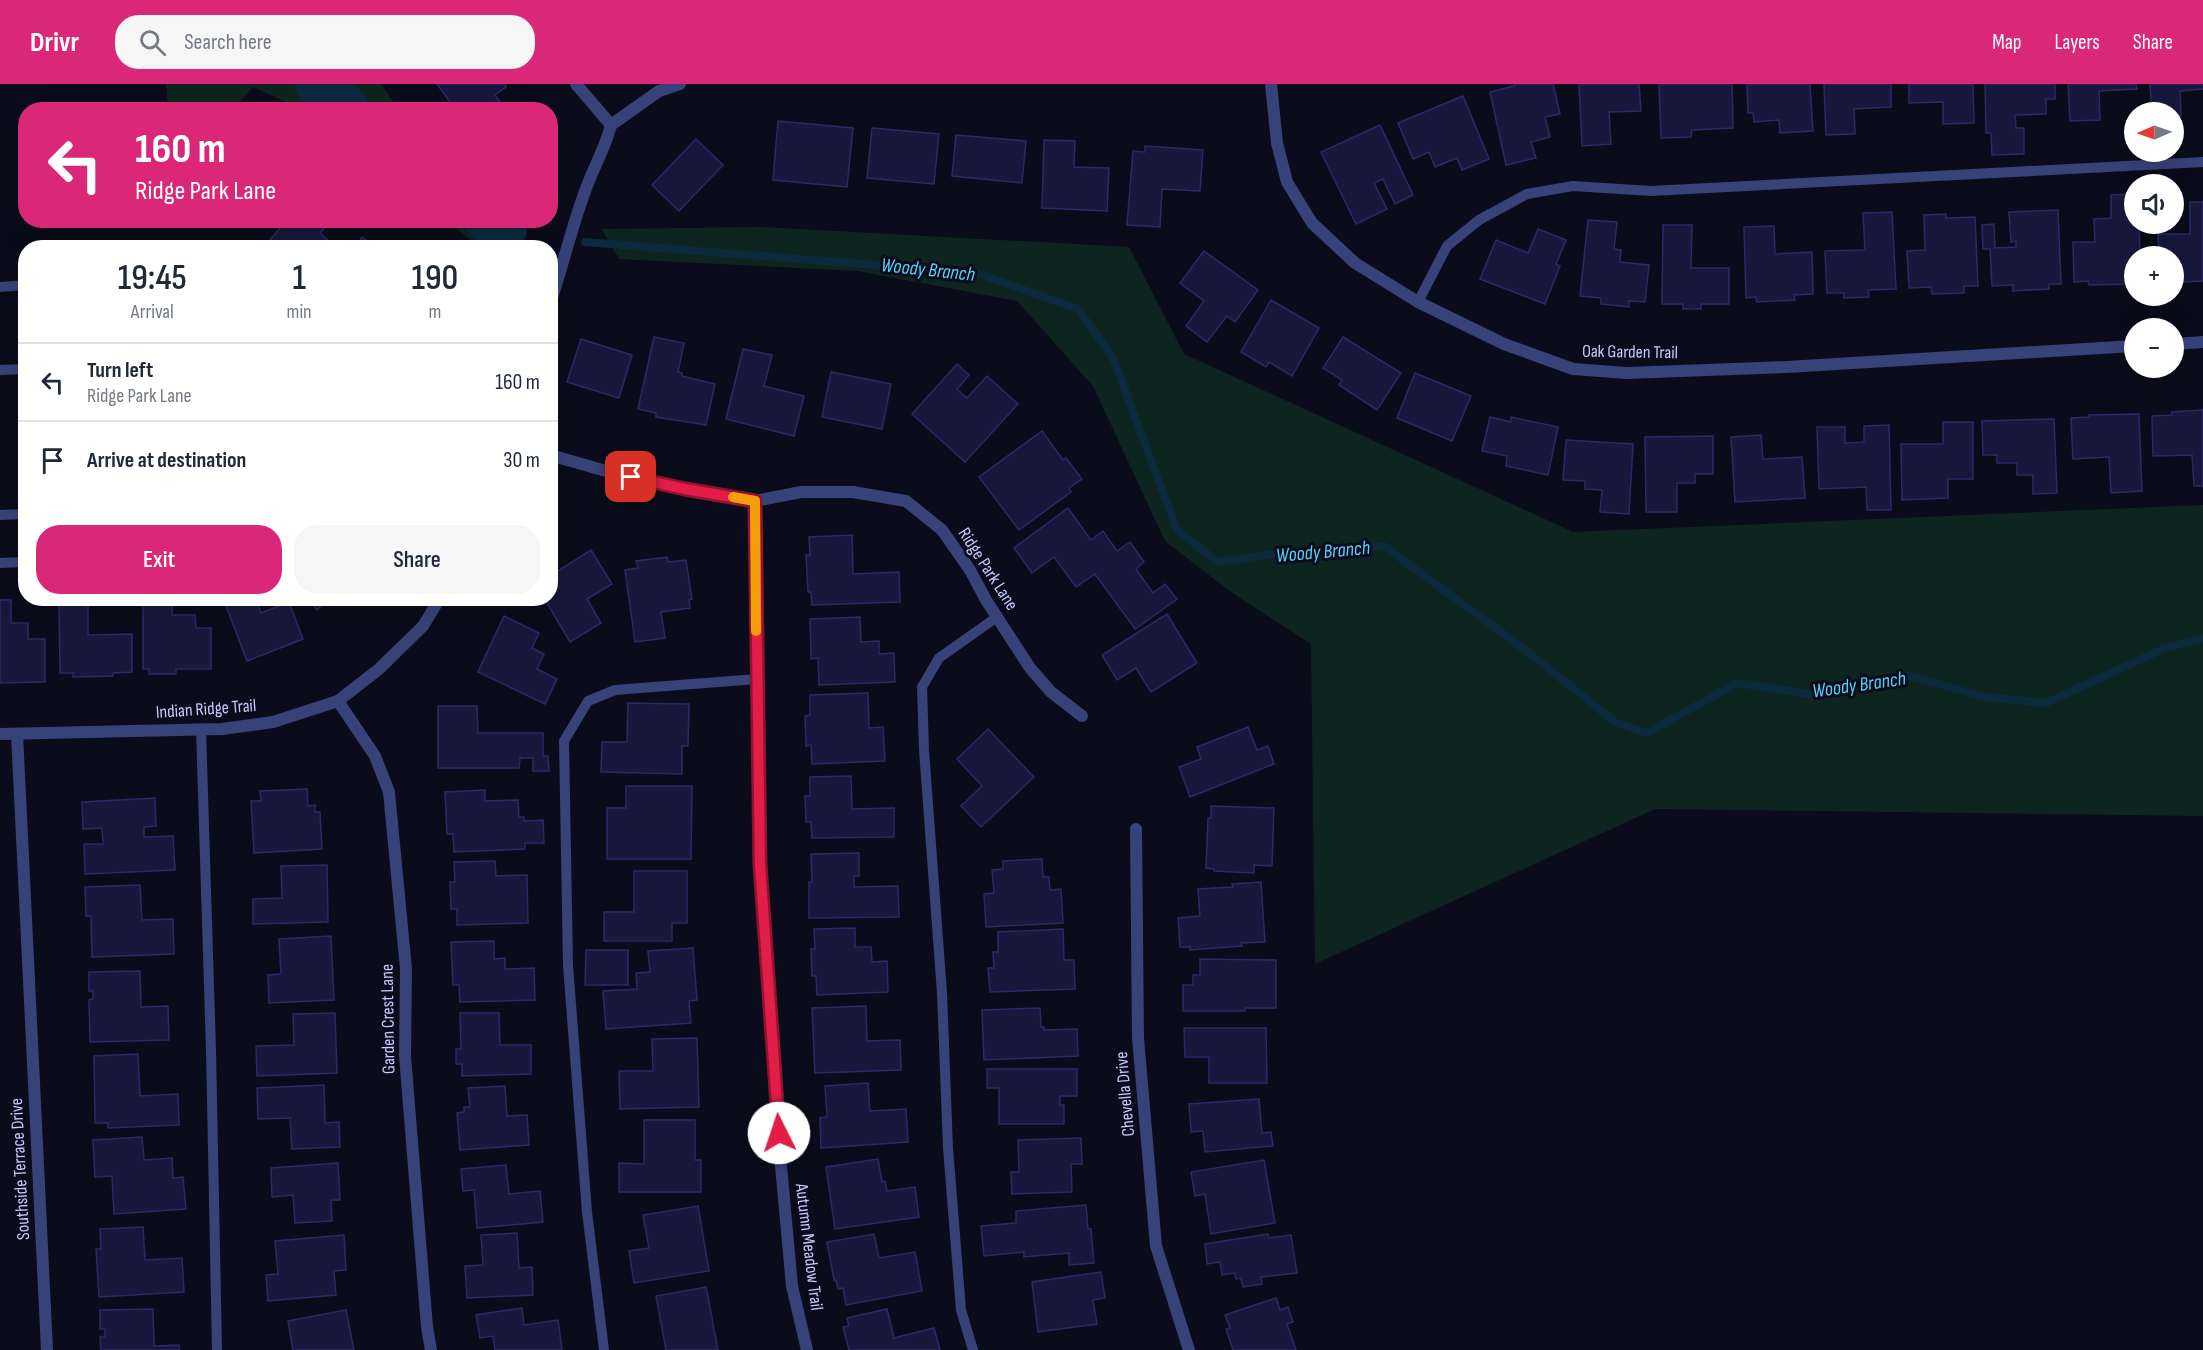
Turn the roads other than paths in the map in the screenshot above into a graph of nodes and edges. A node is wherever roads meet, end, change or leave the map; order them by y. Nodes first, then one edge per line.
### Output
1 (576, 84) edge
2 (680, 84) edge
3 (1271, 84) edge
4 (611, 125) junction
5 (2203, 162) edge
6 (558, 277) edge
7 (18, 286) edge
8 (0, 287) edge
9 (1418, 302) junction
10 (2203, 342) edge
11 (2184, 343) edge
12 (2124, 347) edge
13 (18, 369) edge
14 (0, 370) edge
15 (558, 457) edge
16 (755, 501) junction
17 (18, 514) edge
18 (0, 515) edge
19 (18, 562) edge
20 (0, 563) edge
21 (435, 606) edge
22 (997, 617) junction
23 (757, 679) junction
24 (338, 701) junction
25 (1082, 716) dead end
26 (201, 729) junction
27 (0, 734) edge
28 (17, 734) junction
29 (1136, 829) dead end
30 (47, 1350) edge
31 (217, 1350) edge
32 (431, 1350) edge
33 (604, 1350) edge
34 (807, 1350) edge
35 (973, 1350) edge
36 (1189, 1350) edge

1 - 4 street
2 - 4 street
3 - 9 street, Oak Garden Trail
4 - 6 street
5 - 9 lane
7 - 8 lane
9 - 12 street, Oak Garden Trail
10 - 11 street
13 - 14 lane
15 - 16 street, Ridge Park Lane
16 - 22 street, Ridge Park Lane
16 - 23 street, Autumn Meadow Trail
17 - 18 lane
19 - 20 lane
21 - 24 street, Indian Ridge Trail
22 - 25 street, Ridge Park Lane
22 - 35 lane
23 - 33 lane
23 - 34 street, Autumn Meadow Trail
24 - 26 street, Indian Ridge Trail
24 - 32 street, Garden Crest Lane
26 - 28 street, Indian Ridge Trail
26 - 31 lane
27 - 28 street, Indian Ridge Trail
28 - 30 street, Southside Terrace Drive
29 - 36 street, Chevella Drive

